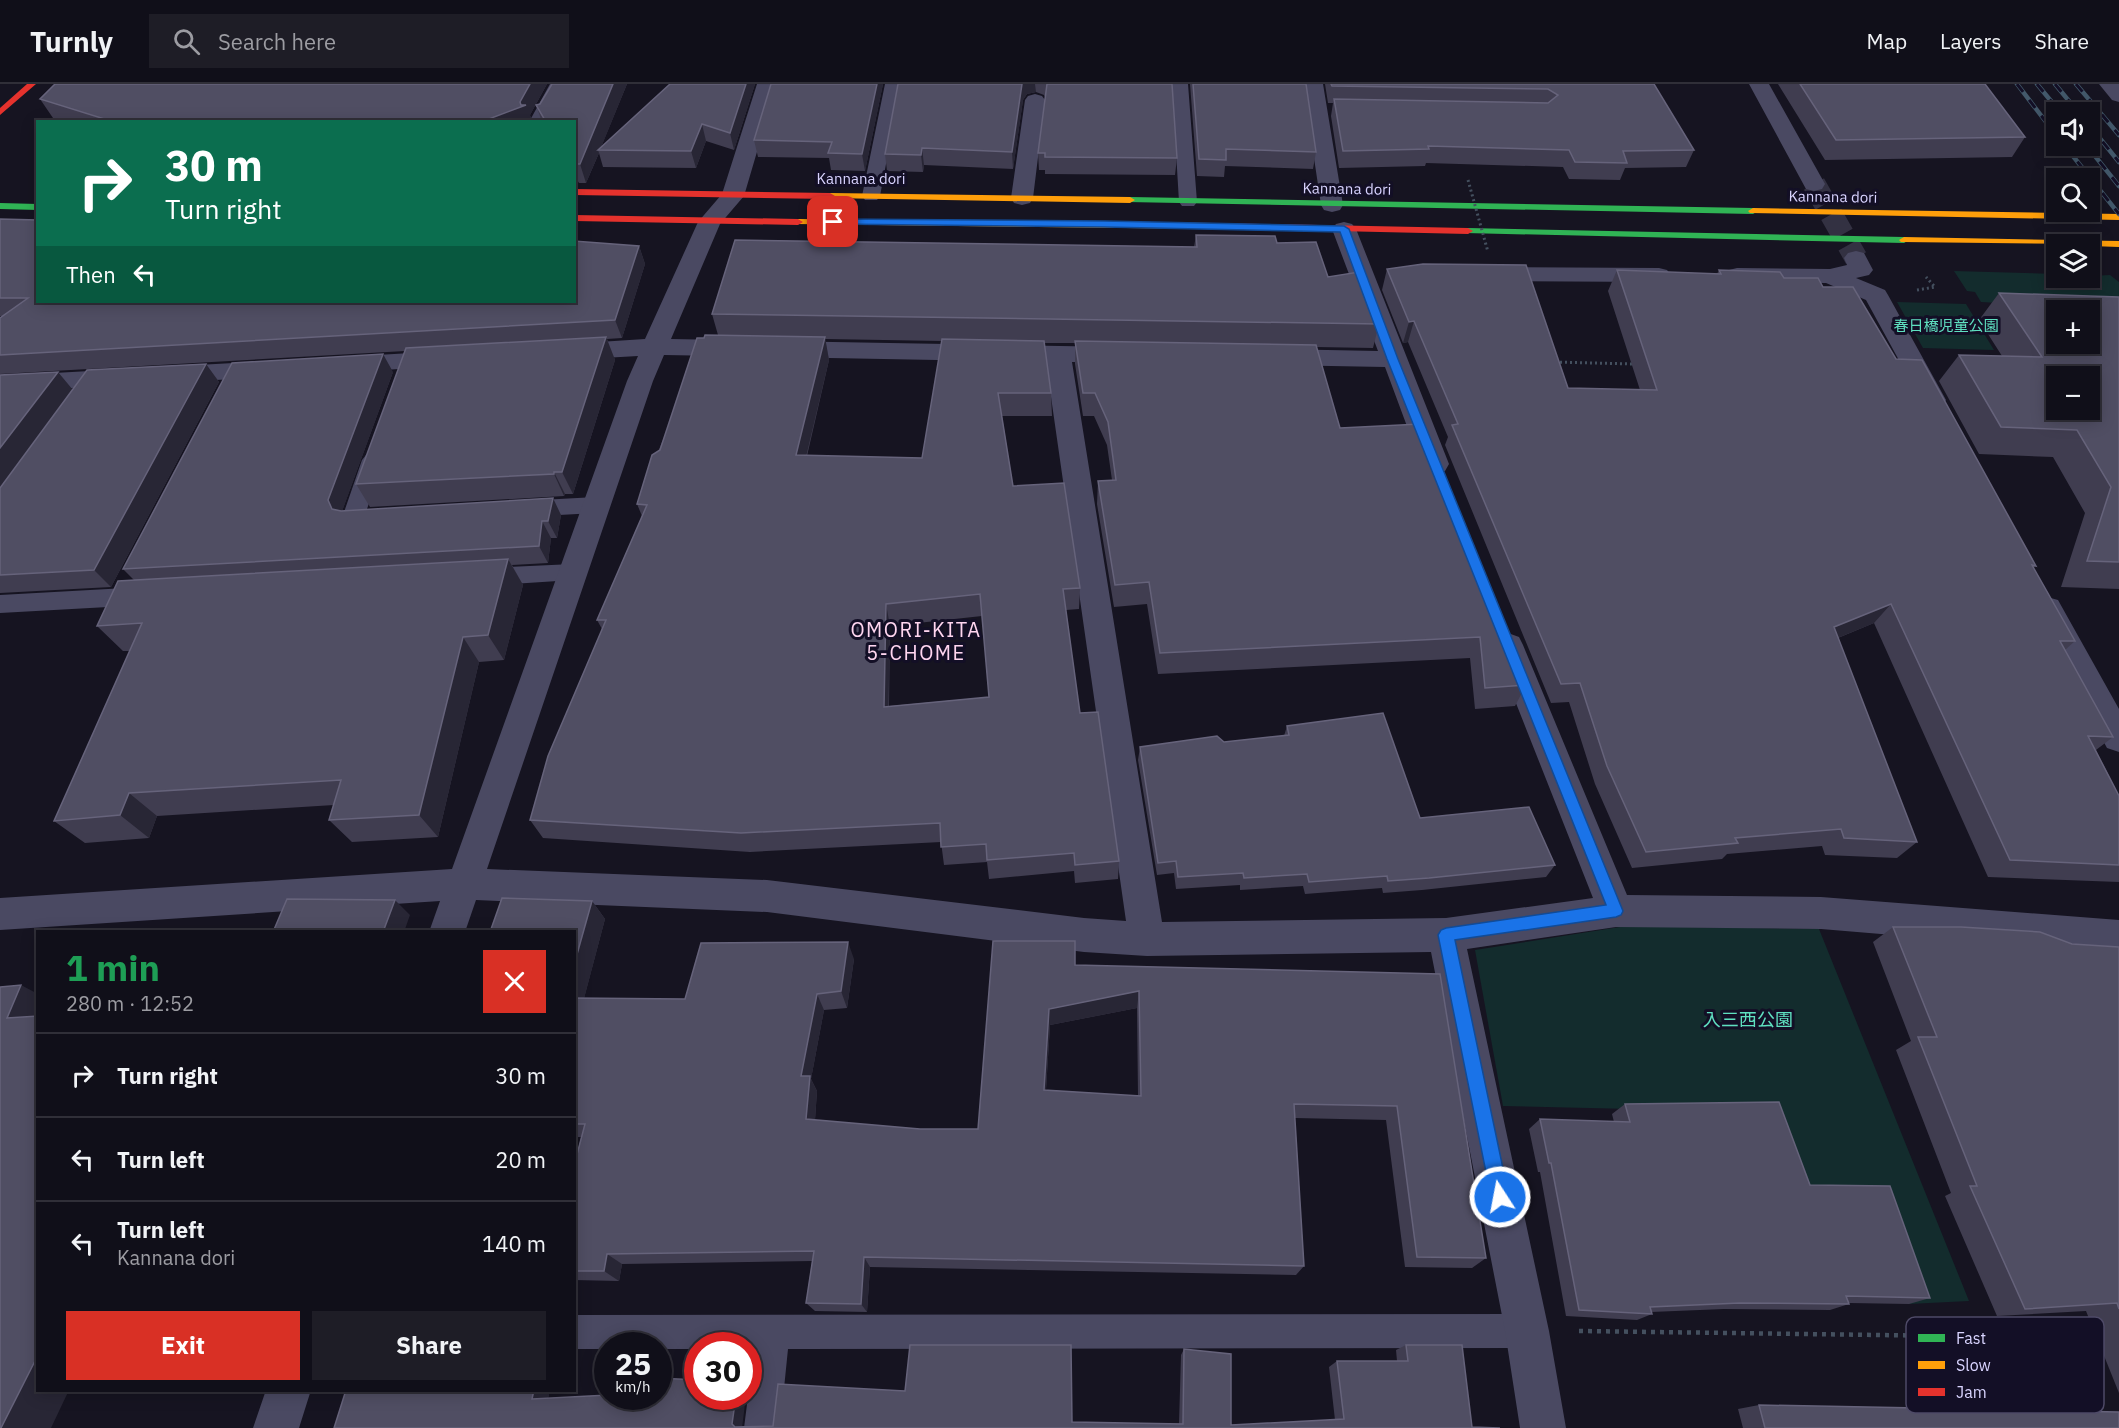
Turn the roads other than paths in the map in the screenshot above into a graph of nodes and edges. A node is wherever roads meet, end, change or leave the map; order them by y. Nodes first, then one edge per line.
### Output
1 (32, 84) edge
2 (558, 84) edge
3 (768, 84) edge
4 (893, 84) edge
5 (1180, 84) edge
6 (1313, 84) edge
7 (1759, 84) edge
8 (2109, 84) edge
9 (2119, 96) edge
10 (1035, 100) dead end
11 (0, 112) edge
12 (538, 120) edge
13 (1814, 184) tunnel mouth
14 (576, 192) edge
15 (733, 196) junction
16 (871, 196) junction
17 (1022, 198) junction
18 (1188, 202) junction
19 (0, 206) edge
20 (36, 207) edge
21 (1338, 217) junction
22 (2119, 217) edge
23 (576, 218) edge
24 (709, 222) junction
25 (2119, 244) edge
26 (1856, 258) dead end
27 (1464, 273) edge
28 (1830, 276) junction
29 (653, 347) junction
30 (544, 354) edge
31 (1058, 354) junction
32 (1140, 355) edge
33 (1257, 357) edge
34 (465, 358) edge
35 (1393, 359) junction
36 (0, 384) edge
37 (1945, 421) edge
38 (381, 439) edge
39 (1446, 491) edge
40 (596, 505) junction
41 (504, 510) edge
42 (399, 515) edge
43 (573, 572) junction
44 (130, 576) edge
45 (465, 578) edge
46 (2034, 584) edge
47 (167, 594) edge
48 (119, 597) junction
49 (0, 604) edge
50 (1500, 624) edge
51 (2119, 739) edge
52 (464, 884) junction
53 (1616, 911) junction
54 (0, 914) edge
55 (448, 930) edge
56 (1446, 935) junction
57 (2119, 937) edge
58 (1147, 939) junction
59 (1527, 1331) junction
60 (576, 1332) edge
61 (773, 1332) junction
62 (288, 1392) edge
63 (276, 1428) edge
64 (762, 1428) edge
65 (1543, 1428) edge

1 - 11 main road
2 - 12 lane
3 - 15 street
4 - 16 lane
5 - 18 lane
6 - 21 street
7 - 13 street
8 - 9 street
10 - 17 street
14 - 15 main road, Kannana dori
15 - 16 main road, Kannana dori
15 - 24 street
16 - 17 main road, Kannana dori
17 - 18 main road, Kannana dori
18 - 21 main road, Kannana dori
19 - 20 main road
21 - 22 main road, Kannana dori
21 - 24 main road, Kannana dori
21 - 25 main road, Kannana dori
21 - 35 street
23 - 24 main road, Kannana dori
24 - 29 street
26 - 28 street
27 - 28 street
28 - 37 street
29 - 30 street
29 - 31 street
29 - 40 street
31 - 32 street
31 - 58 street
33 - 35 street
34 - 36 street
35 - 39 street
38 - 42 lane
40 - 41 lane
40 - 43 street
43 - 45 lane
43 - 52 street
44 - 48 lane
46 - 51 street
47 - 48 lane
48 - 49 lane
50 - 53 street
52 - 54 street
52 - 55 street
52 - 58 street
53 - 56 street
53 - 57 street
56 - 58 street
56 - 59 street
59 - 61 lane
59 - 65 street
60 - 61 lane
61 - 64 lane
62 - 63 street

